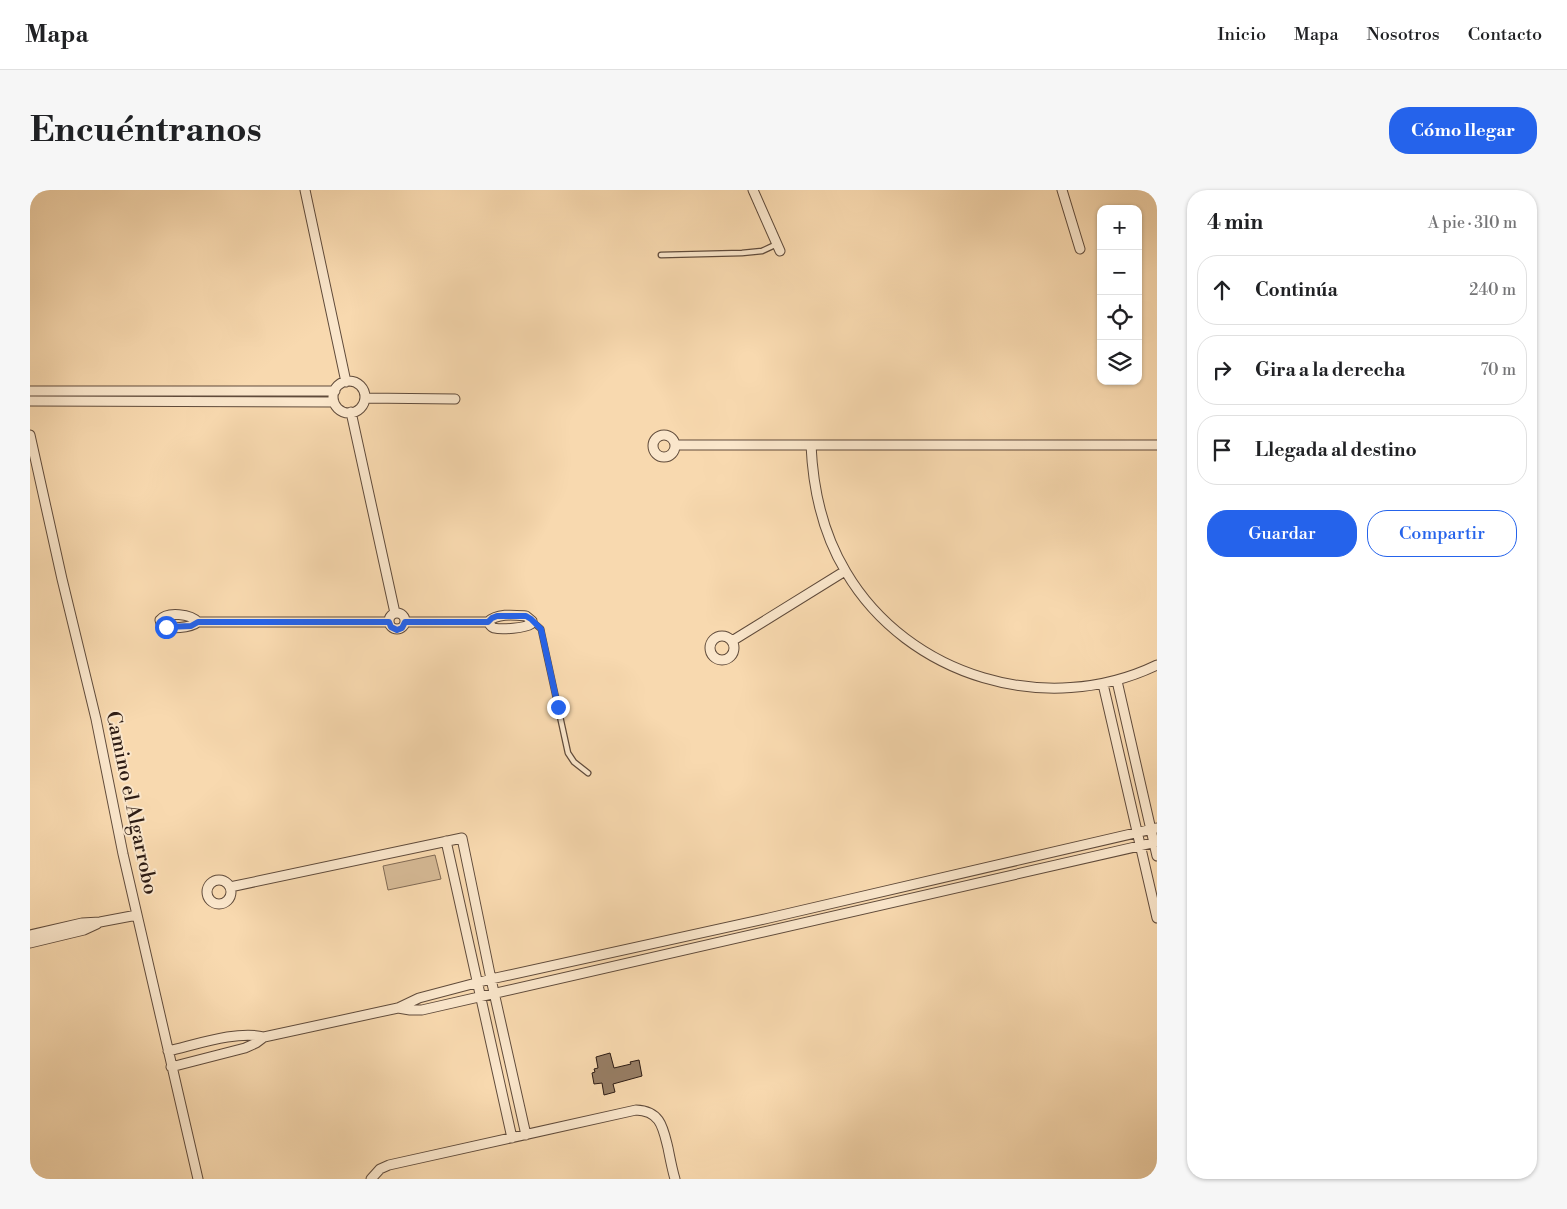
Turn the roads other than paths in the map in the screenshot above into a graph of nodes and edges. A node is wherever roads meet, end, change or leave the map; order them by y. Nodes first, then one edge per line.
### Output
1 (305, 190) edge
2 (753, 190) edge
3 (1062, 190) edge
4 (778, 248) joint
5 (1080, 249) dead end
6 (661, 255) dead end
7 (346, 382) junction
8 (30, 391) edge
9 (335, 392) junction
10 (365, 398) junction
11 (455, 399) dead end
12 (30, 401) edge
13 (334, 402) junction
14 (351, 412) junction
15 (30, 435) edge
16 (675, 445) dead end
17 (811, 445) junction
18 (1157, 445) edge
19 (845, 571) junction
20 (395, 613) junction
21 (532, 621) joint
22 (198, 622) dead end
23 (389, 622) junction
24 (405, 622) junction
25 (732, 641) dead end
26 (1157, 665) edge
27 (1117, 680) junction
28 (1104, 684) junction
29 (588, 773) dead end
30 (1154, 828) edge
31 (1137, 832) junction
32 (446, 841) junction
33 (1156, 842) edge
34 (1140, 846) junction
35 (1157, 856) edge
36 (230, 887) dead end
37 (137, 915) junction
38 (1157, 918) edge
39 (100, 922) junction
40 (30, 935) edge
41 (30, 942) edge
42 (491, 979) junction
43 (477, 982) junction
44 (494, 992) junction
45 (480, 996) junction
46 (398, 1008) junction
47 (264, 1037) junction
48 (168, 1050) junction
49 (172, 1067) junction
50 (526, 1135) junction
51 (512, 1138) junction
52 (198, 1179) edge
53 (371, 1179) edge
54 (675, 1179) edge

1 - 7 street
2 - 4 street
3 - 5 street
4 - 6 lane
7 - 9 street
7 - 10 street
8 - 9 street
9 - 13 street
10 - 11 street
10 - 14 street
12 - 13 street
13 - 14 street
14 - 20 street
15 - 37 street, Camino el Algarrobo
16 - 17 street
17 - 18 street
17 - 19 street
19 - 25 street
19 - 28 street
20 - 23 street
20 - 24 street
21 - 24 street
21 - 29 lane
22 - 23 street
23 - 24 street
26 - 27 street
27 - 28 street
27 - 30 street
28 - 31 street
30 - 31 street
30 - 33 street
31 - 34 street
31 - 42 street
32 - 36 street
32 - 42 street
32 - 43 street
33 - 34 street
33 - 35 street
34 - 38 street
34 - 44 street
37 - 39 street
37 - 48 street, Camino el Algarrobo
39 - 40 street
39 - 41 street
42 - 43 street
42 - 44 street
43 - 45 street
43 - 46 street
44 - 45 street
44 - 50 street
45 - 46 street
45 - 51 street
46 - 47 street
47 - 48 street
47 - 49 street
48 - 49 street, Camino el Algarrobo
49 - 52 street, Camino el Algarrobo
50 - 51 street
50 - 54 street
51 - 53 street

